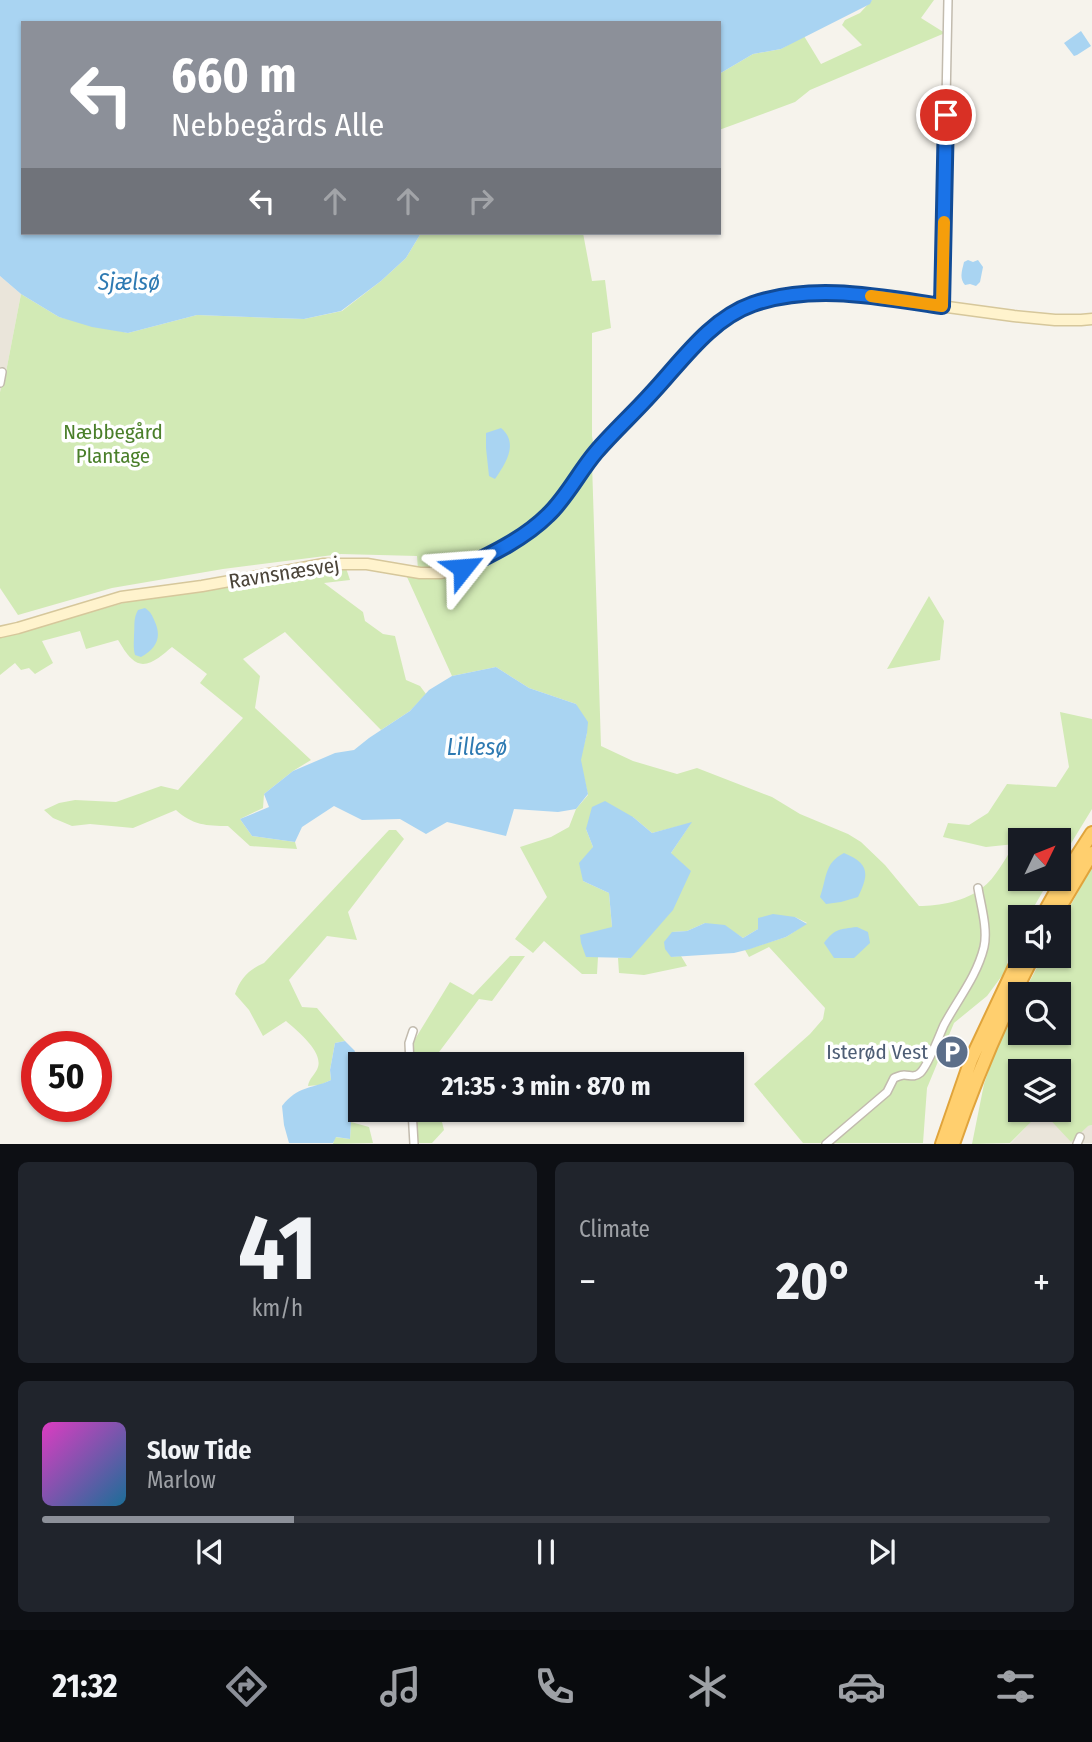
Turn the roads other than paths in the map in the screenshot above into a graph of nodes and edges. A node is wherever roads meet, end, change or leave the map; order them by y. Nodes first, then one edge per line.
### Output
1 (948, 0) edge
2 (942, 306) junction
3 (1092, 319) edge
4 (2, 372) dead end
5 (0, 383) edge
6 (0, 632) edge
7 (1092, 833) edge
8 (1092, 853) edge
9 (978, 888) dead end
10 (1049, 905) edge
11 (1061, 905) edge
12 (1014, 968) edge
13 (1027, 968) edge
14 (413, 1031) dead end
15 (409, 1052) edge
16 (413, 1122) edge
17 (414, 1143) edge
18 (826, 1143) edge
19 (942, 1143) edge
20 (953, 1143) edge

1 - 2 street
2 - 3 main road, Ravnsnæsvej
2 - 6 main road, Ravnsnæsvej
4 - 5 street
7 - 10 highway
8 - 11 highway
9 - 18 street
12 - 19 highway
13 - 20 highway
14 - 15 street
16 - 17 street

